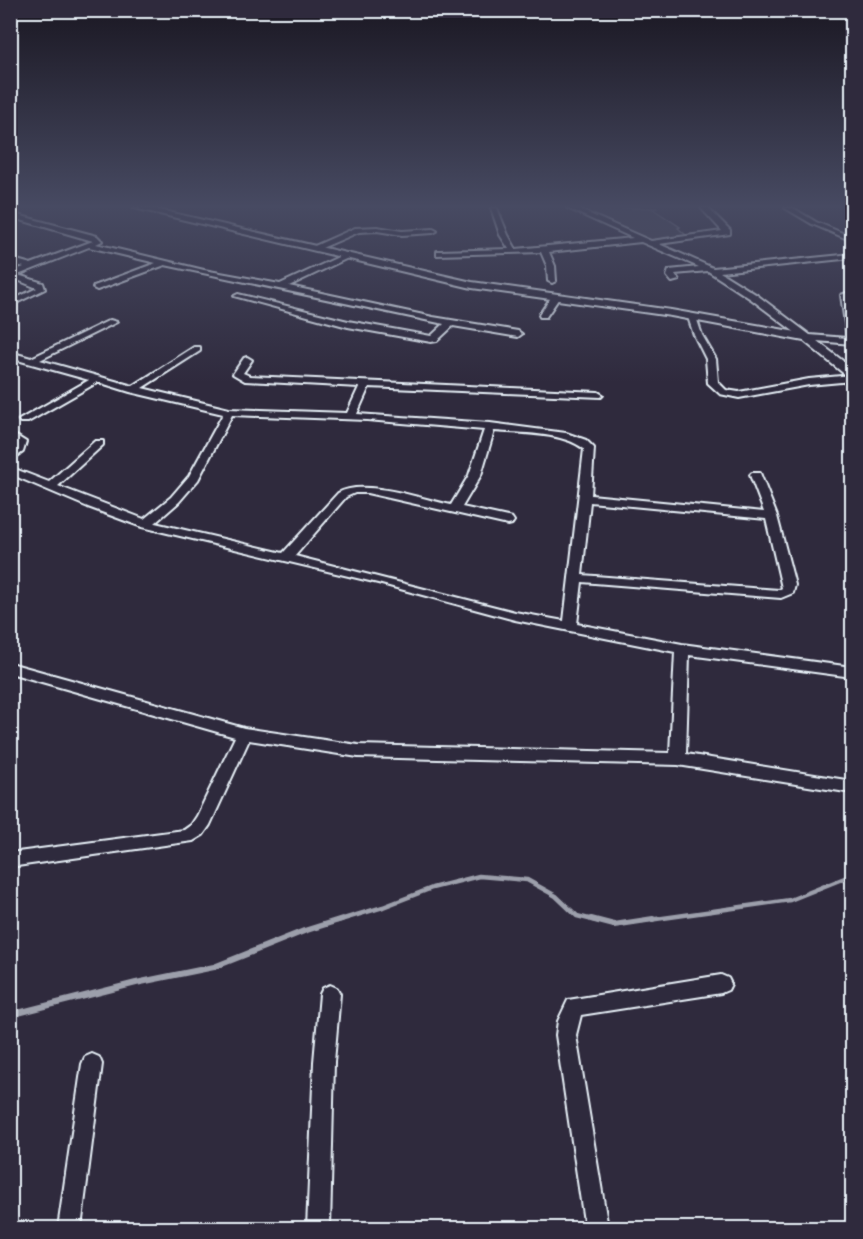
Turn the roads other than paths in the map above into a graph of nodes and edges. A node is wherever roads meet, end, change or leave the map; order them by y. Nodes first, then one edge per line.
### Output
1 (27, 266) edge
2 (34, 266) edge
3 (156, 266) edge
4 (176, 266) edge
5 (325, 266) edge
6 (392, 266) edge
7 (551, 266) edge
8 (702, 266) edge
9 (745, 266) edge
10 (31, 267) junction
11 (710, 269) junction
12 (11, 275) edge
13 (552, 280) dead end
14 (675, 280) dead end
15 (261, 284) junction
16 (281, 287) junction
17 (97, 288) dead end
18 (852, 293) edge
19 (555, 298) junction
20 (10, 303) edge
21 (543, 315) dead end
22 (692, 317) junction
23 (113, 322) dead end
24 (451, 323) junction
25 (518, 334) dead end
26 (808, 338) junction
27 (852, 340) edge
28 (197, 349) dead end
29 (10, 355) edge
30 (247, 360) dead end
31 (32, 361) junction
32 (852, 376) edge
33 (97, 380) junction
34 (365, 385) junction
35 (133, 390) junction
36 (598, 395) dead end
37 (229, 412) junction
38 (350, 417) junction
39 (24, 420) dead end
40 (490, 426) junction
41 (10, 435) edge
42 (99, 443) dead end
43 (10, 458) edge
44 (10, 470) edge
45 (756, 475) dead end
46 (50, 487) junction
47 (586, 498) junction
48 (454, 510) junction
49 (771, 516) junction
50 (508, 522) dead end
51 (146, 524) junction
52 (285, 559) junction
53 (577, 578) junction
54 (570, 627) junction
55 (682, 649) junction
56 (10, 668) edge
57 (852, 672) edge
58 (244, 734) junction
59 (678, 759) junction
60 (852, 787) edge
61 (10, 860) edge
62 (721, 984) dead end
63 (330, 994) dead end
64 (92, 1064) dead end
65 (69, 1228) edge
66 (318, 1228) edge
67 (596, 1228) edge

1 - 10 street
2 - 10 street
3 - 17 street
4 - 15 street
5 - 16 street
6 - 19 street
7 - 13 street
8 - 11 street
9 - 11 street
10 - 12 street
11 - 14 street
11 - 26 street
12 - 20 street
15 - 16 street
15 - 24 street
16 - 24 street
18 - 27 street
19 - 21 street
19 - 22 street
22 - 26 street
22 - 32 street
23 - 31 street
24 - 25 street
26 - 27 street
26 - 32 street
28 - 35 street
29 - 31 street
30 - 34 street
31 - 33 street
33 - 35 street
33 - 39 street
34 - 36 street
34 - 38 street
35 - 37 street
37 - 38 street
37 - 51 street
38 - 40 street
40 - 47 street
40 - 48 street
41 - 43 street
42 - 46 street
44 - 46 street
45 - 49 street
46 - 51 street
47 - 49 street
47 - 53 street
48 - 50 street
48 - 52 street
49 - 53 street
51 - 52 street
52 - 54 street
53 - 54 street
54 - 55 street
55 - 57 street
55 - 59 street
56 - 58 street
58 - 59 street
58 - 61 street
59 - 60 street
62 - 67 street
63 - 66 street
64 - 65 street

